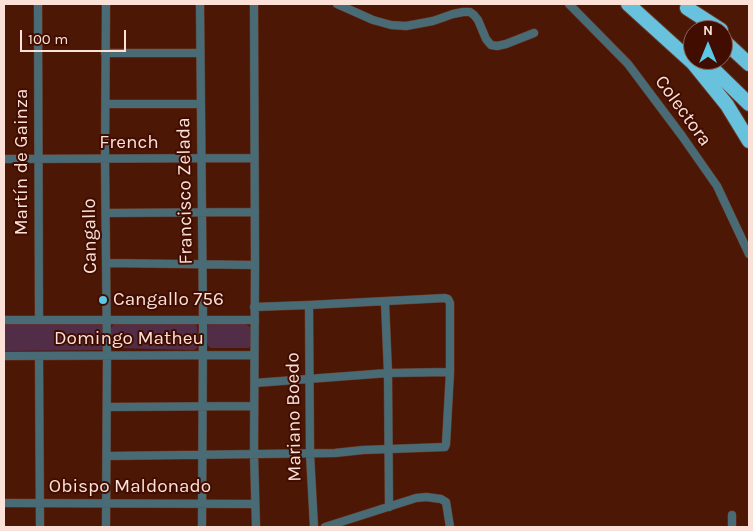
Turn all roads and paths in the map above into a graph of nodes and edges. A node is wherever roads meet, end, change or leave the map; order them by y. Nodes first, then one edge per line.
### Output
1 (38, 4) edge
2 (106, 4) edge
3 (200, 4) edge
4 (254, 4) edge
5 (337, 4) edge
6 (569, 4) edge
7 (628, 4) edge
8 (639, 4) edge
9 (685, 6) edge
10 (701, 20) edge
11 (706, 20) edge
12 (534, 33) dead end
13 (733, 38) edge
14 (683, 41) edge
15 (733, 49) edge
16 (105, 53) junction
17 (200, 53) junction
18 (749, 53) edge
19 (749, 64) edge
20 (714, 70) edge
21 (106, 104) junction
22 (200, 104) junction
23 (749, 104) edge
24 (749, 141) edge
25 (201, 158) junction
26 (254, 158) junction
27 (4, 159) edge
28 (38, 159) junction
29 (105, 159) junction
30 (202, 212) junction
31 (255, 212) junction
32 (106, 213) junction
33 (749, 254) edge
34 (107, 263) junction
35 (202, 264) junction
36 (255, 265) junction
37 (386, 302) junction
38 (309, 306) junction
39 (254, 307) junction
40 (4, 320) edge
41 (39, 320) junction
42 (107, 320) junction
43 (203, 320) junction
44 (255, 320) junction
45 (202, 355) junction
46 (254, 355) junction
47 (4, 356) edge
48 (39, 356) junction
49 (107, 356) junction
50 (450, 372) junction
51 (388, 373) junction
52 (308, 379) junction
53 (254, 383) junction
54 (202, 406) junction
55 (254, 406) junction
56 (107, 407) junction
57 (389, 449) junction
58 (202, 454) junction
59 (254, 454) junction
60 (310, 454) junction
61 (107, 456) junction
62 (4, 504) edge
63 (39, 504) junction
64 (106, 504) junction
65 (202, 504) junction
66 (255, 504) junction
67 (389, 507) junction
68 (732, 515) dead end
69 (40, 527) edge
70 (106, 527) edge
71 (202, 527) edge
72 (256, 527) edge
73 (314, 527) edge
74 (325, 527) edge
75 (450, 527) edge
76 (732, 527) edge

1 - 28 street, Martín de Gainza
2 - 16 street, Cangallo
3 - 17 street, Francisco Zelada
4 - 26 street
5 - 12 street
6 - 33 street, Colectora
7 - 24 highway
8 - 14 highway
9 - 10 highway
9 - 11 highway
13 - 18 highway
15 - 19 highway
16 - 17 street
16 - 21 street, Cangallo
17 - 22 street, Francisco Zelada
20 - 23 highway
21 - 22 street
21 - 29 street, Cangallo
22 - 25 street, Francisco Zelada
25 - 26 street, French
25 - 29 street, French
25 - 30 street, Francisco Zelada
26 - 31 street
27 - 28 street, French
28 - 29 street, French
28 - 41 street, Martín de Gainza
29 - 32 street, Cangallo
30 - 31 street
30 - 32 street
30 - 35 street, Francisco Zelada
31 - 36 street
32 - 34 street, Cangallo
34 - 35 street
34 - 42 street, Cangallo
35 - 36 street
35 - 43 street, Francisco Zelada
36 - 39 street
37 - 38 street
37 - 50 street
37 - 51 street
38 - 39 street
38 - 52 street, Mariano Boedo
39 - 44 street
40 - 41 street, Domingo Matheu
41 - 42 street, Domingo Matheu
42 - 43 street, Domingo Matheu
42 - 49 street, Cangallo
43 - 44 street, Domingo Matheu
43 - 45 street, Francisco Zelada
44 - 46 street
45 - 46 street, Domingo Matheu
45 - 49 street, Domingo Matheu
45 - 54 street, Francisco Zelada
46 - 53 street
47 - 48 street, Domingo Matheu
48 - 49 street, Domingo Matheu
48 - 63 street
49 - 56 street, Cangallo
50 - 51 street
50 - 57 street
51 - 52 street
51 - 57 street
52 - 53 street
52 - 60 street, Mariano Boedo
53 - 55 street
54 - 55 street
54 - 56 street
54 - 58 street, Francisco Zelada
55 - 59 street
56 - 61 street, Cangallo
57 - 60 street
57 - 67 street
58 - 59 street
58 - 61 street
58 - 65 street, Francisco Zelada
59 - 60 street
59 - 66 street
60 - 73 street, Mariano Boedo
61 - 64 street, Cangallo
62 - 63 street, Obispo Maldonado
63 - 64 street, Obispo Maldonado
63 - 69 street
64 - 65 street, Obispo Maldonado
64 - 70 street, Cangallo
65 - 66 street, Obispo Maldonado
65 - 71 street, Francisco Zelada
66 - 72 street
67 - 74 street
67 - 75 street
68 - 76 street

